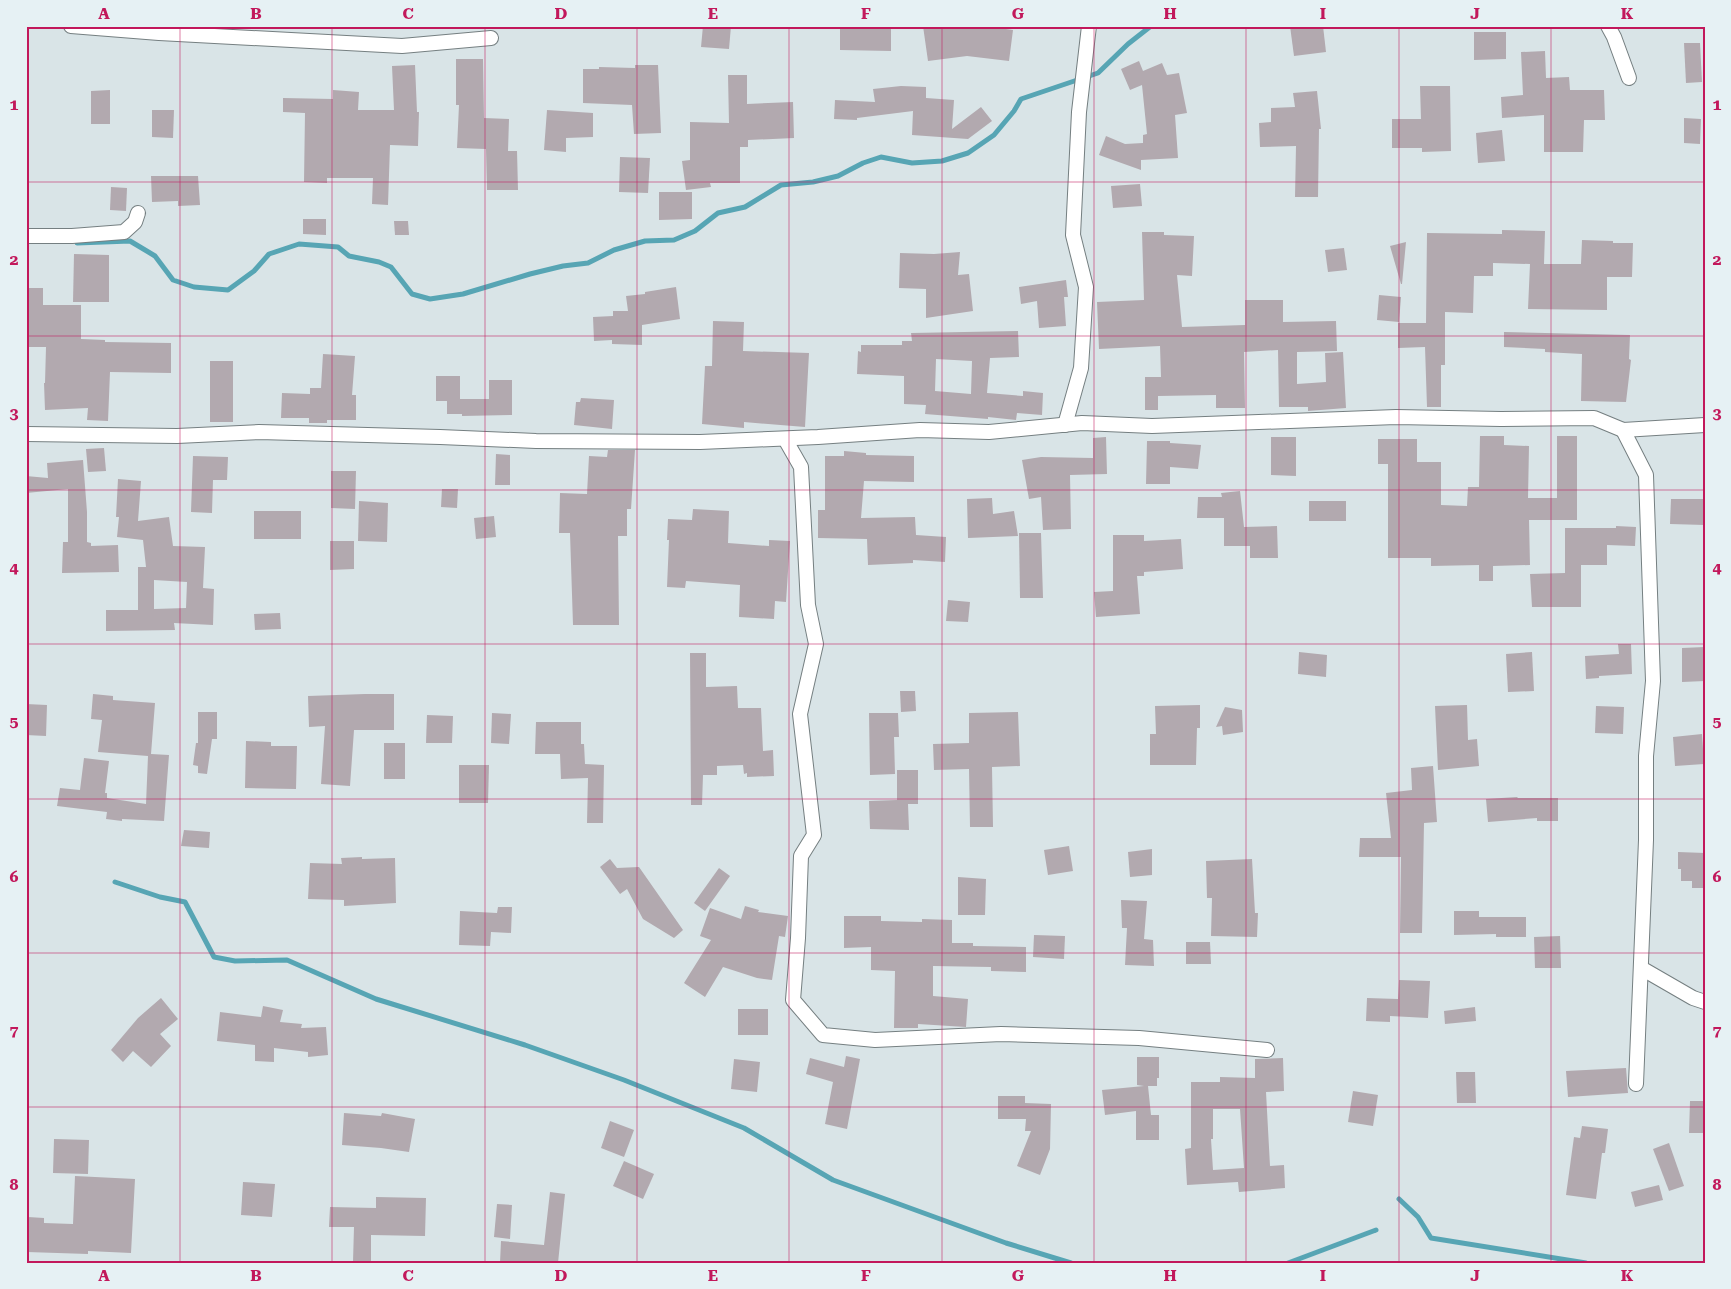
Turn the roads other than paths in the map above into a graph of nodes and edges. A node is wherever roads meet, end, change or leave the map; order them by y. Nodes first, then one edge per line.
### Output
1 (71, 26) edge
2 (1089, 26) edge
3 (1608, 26) edge
4 (491, 38) dead end
5 (1629, 78) dead end
6 (138, 213) dead end
7 (26, 236) edge
8 (1065, 425) junction
9 (1705, 425) edge
10 (1623, 430) junction
11 (26, 434) edge
12 (785, 439) junction
13 (1642, 968) junction
14 (1705, 1002) edge
15 (1267, 1050) dead end
16 (1636, 1084) dead end

1 - 4 street
2 - 8 street
3 - 5 street
6 - 7 street
8 - 10 street
8 - 12 street
9 - 10 street
10 - 13 street
11 - 12 street
12 - 15 street
13 - 14 street
13 - 16 street

